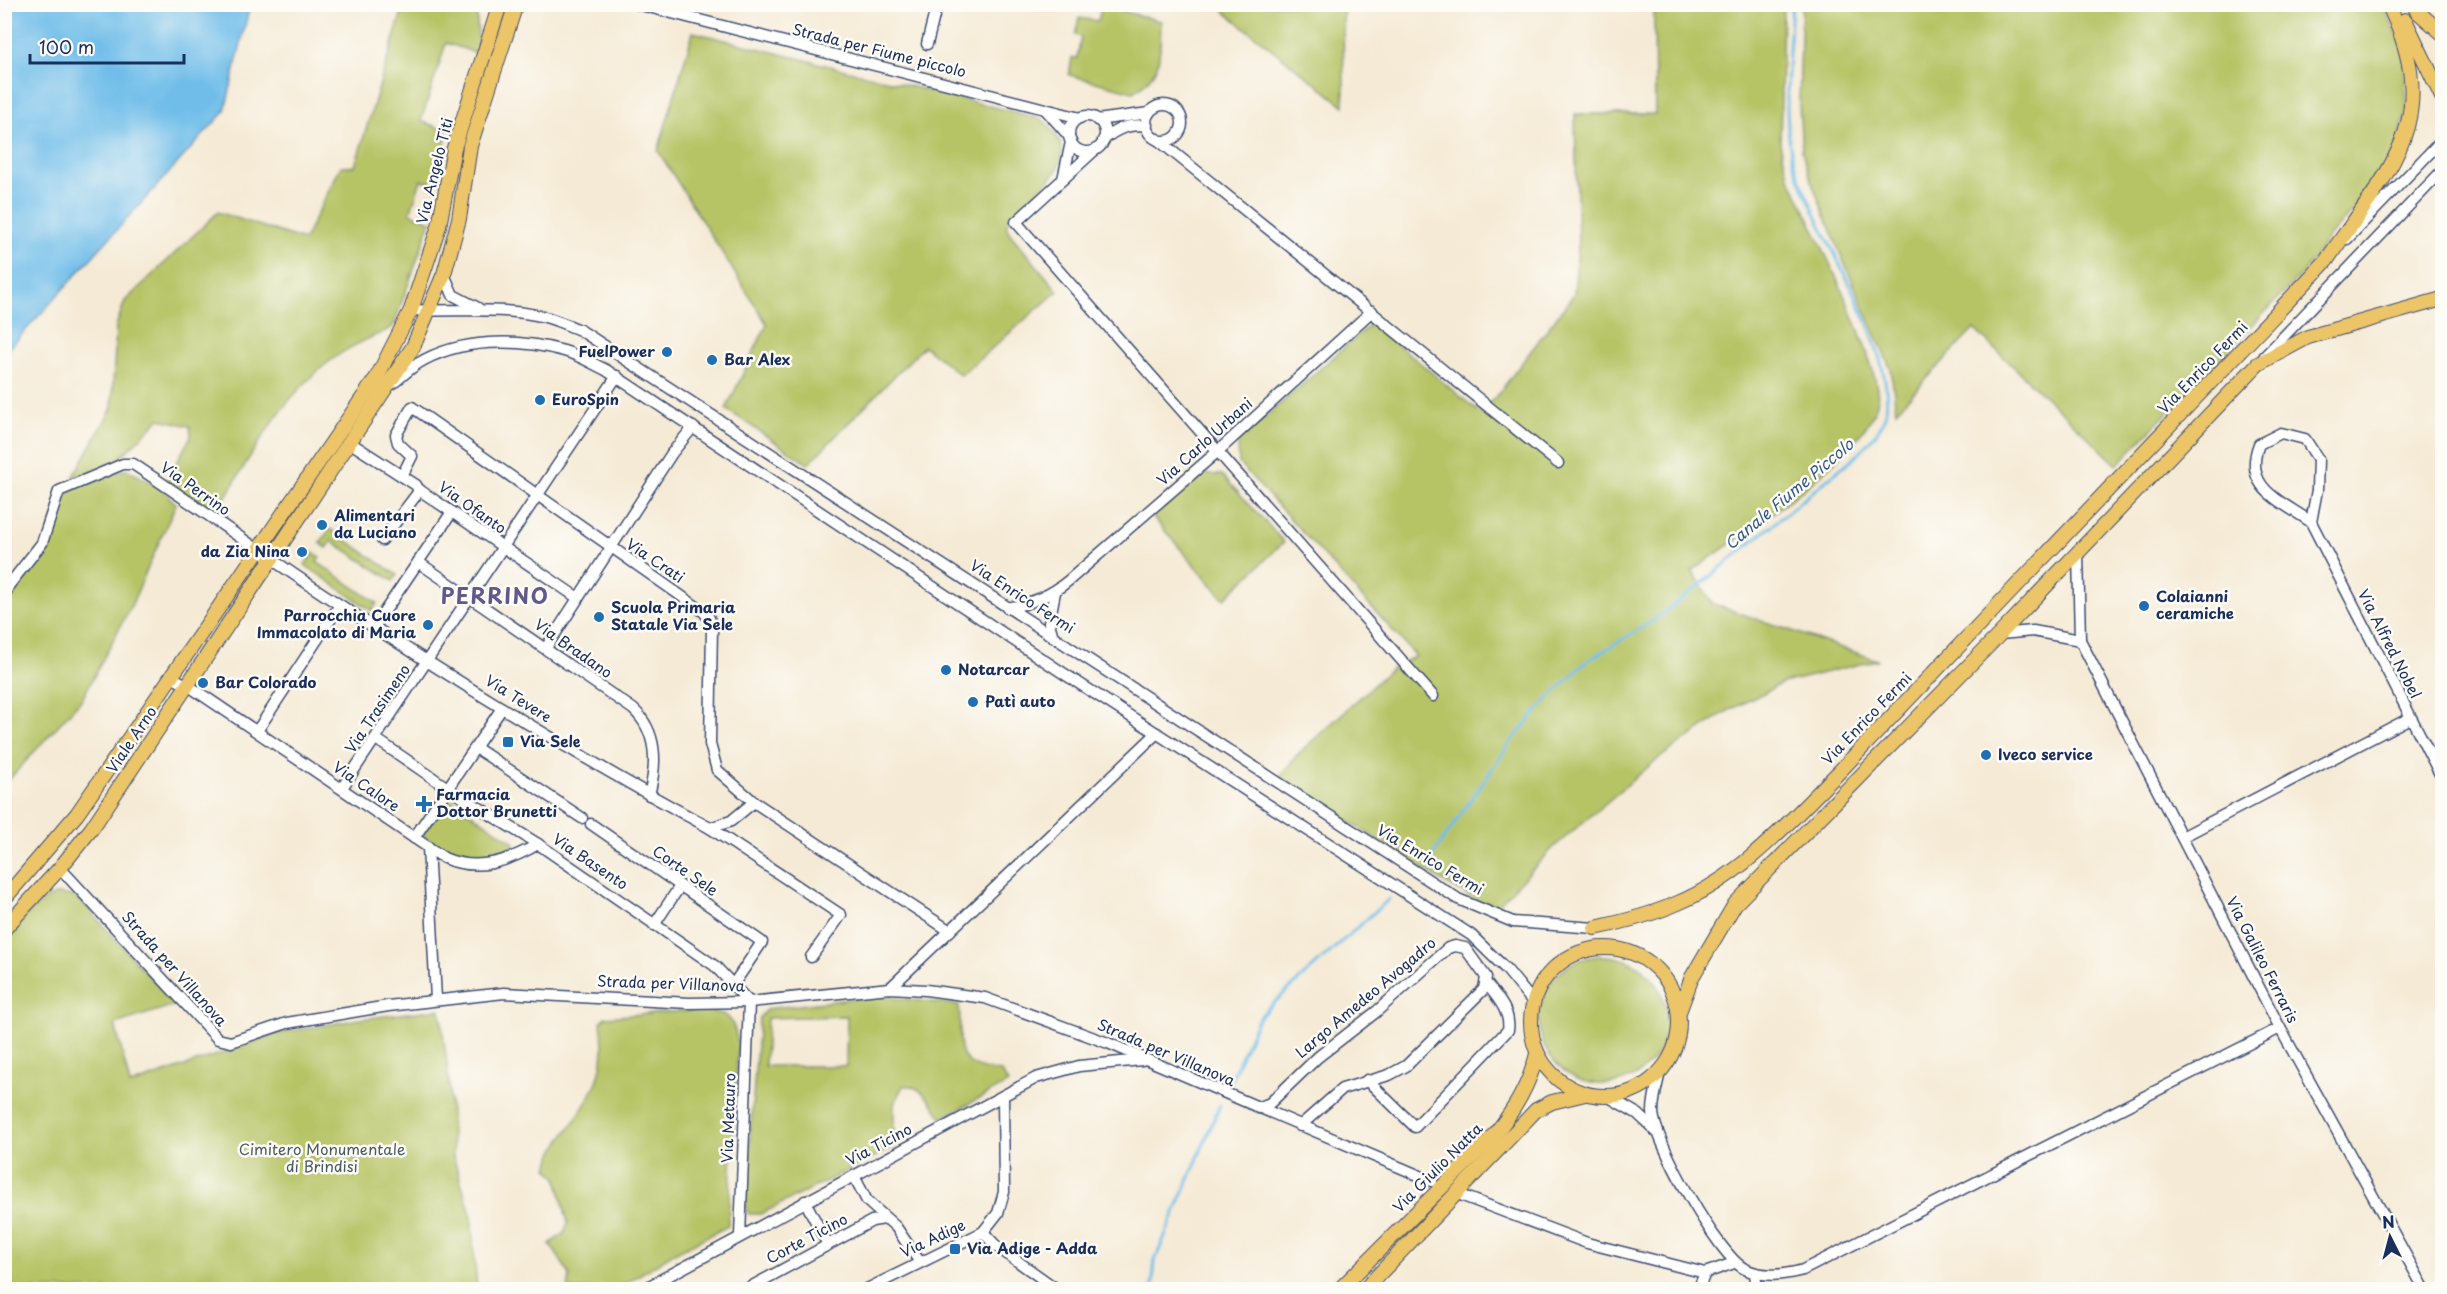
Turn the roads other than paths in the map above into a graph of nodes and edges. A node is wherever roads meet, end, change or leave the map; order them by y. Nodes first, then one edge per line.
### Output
1 (500, 4) edge
2 (516, 4) edge
3 (637, 4) edge
4 (937, 4) edge
5 (2388, 4) edge
6 (2397, 4) edge
7 (2413, 4) edge
8 (2442, 33) edge
9 (927, 44) dead end
10 (2442, 97) edge
11 (1045, 108) junction
12 (1080, 118) junction
13 (1148, 119) junction
14 (1097, 120) junction
15 (1178, 134) junction
16 (1157, 138) junction
17 (1070, 139) junction
18 (2442, 140) edge
19 (1100, 144) junction
20 (1184, 158) junction
21 (2442, 171) edge
22 (1063, 179) junction
23 (2326, 261) junction
24 (444, 274) junction
25 (2442, 299) edge
26 (430, 309) junction
27 (481, 309) junction
28 (411, 310) junction
29 (1372, 311) junction
30 (2258, 364) junction
31 (617, 376) junction
32 (387, 388) junction
33 (693, 427) junction
34 (349, 442) junction
35 (1217, 452) junction
36 (1558, 463) dead end
37 (402, 476) junction
38 (419, 490) junction
39 (538, 497) junction
40 (452, 512) junction
41 (2311, 522) junction
42 (382, 540) dead end
43 (502, 547) junction
44 (610, 548) junction
45 (258, 550) junction
46 (2078, 552) junction
47 (271, 559) junction
48 (418, 562) junction
49 (1055, 592) junction
50 (4, 596) edge
51 (471, 596) junction
52 (578, 598) junction
53 (340, 606) junction
54 (1007, 608) junction
55 (374, 627) junction
56 (2000, 634) junction
57 (1053, 637) junction
58 (2080, 640) junction
59 (546, 648) junction
60 (429, 660) junction
61 (171, 677) junction
62 (189, 686) junction
63 (1433, 696) dead end
64 (502, 708) junction
65 (2410, 718) junction
66 (256, 731) junction
67 (1157, 733) junction
68 (376, 739) junction
69 (476, 748) junction
70 (2442, 778) edge
71 (342, 788) junction
72 (449, 789) junction
73 (649, 795) junction
74 (754, 802) junction
75 (710, 828) junction
76 (2182, 837) junction
77 (414, 838) junction
78 (538, 844) junction
79 (428, 847) junction
80 (60, 868) junction
81 (680, 885) junction
82 (4, 899) edge
83 (654, 925) junction
84 (1595, 928) junction
85 (4, 929) edge
86 (950, 931) junction
87 (1621, 949) junction
88 (1576, 953) junction
89 (812, 957) dead end
90 (1486, 983) junction
91 (733, 985) junction
92 (890, 988) junction
93 (436, 999) junction
94 (749, 1002) junction
95 (1533, 1002) junction
96 (1679, 1012) junction
97 (2280, 1028) junction
98 (1537, 1054) junction
99 (1142, 1060) junction
100 (1660, 1072) junction
101 (1367, 1080) junction
102 (1587, 1094) junction
103 (1003, 1096) junction
104 (1607, 1096) junction
105 (1258, 1108) junction
106 (1300, 1126) junction
107 (1659, 1134) junction
108 (854, 1176) junction
109 (1432, 1181) dead end
110 (1463, 1196) dead end
111 (805, 1201) junction
112 (885, 1219) junction
113 (983, 1232) junction
114 (740, 1236) junction
115 (828, 1245) junction
116 (919, 1262) junction
117 (1734, 1263) junction
118 (1706, 1273) junction
119 (1755, 1273) junction
120 (881, 1287) edge
121 (642, 1290) edge
122 (745, 1290) edge
123 (865, 1290) edge
124 (1058, 1290) edge
125 (1339, 1290) edge
126 (1364, 1290) edge
127 (1698, 1290) edge
128 (1757, 1290) edge
129 (2425, 1290) edge

1 - 28 main road, Via Angelo Titi
2 - 24 main road, Via Angelo Titi
3 - 11 street, Strada per Fiume piccolo
4 - 9 street
5 - 23 main road
6 - 10 main road
7 - 8 main road
11 - 12 street, Strada per Fiume piccolo
11 - 17 street
12 - 14 street
12 - 17 street
13 - 14 street
13 - 15 street
13 - 16 street
13 - 19 street
14 - 19 street
15 - 16 street
15 - 20 street
16 - 20 street
17 - 19 street
17 - 22 street
18 - 23 street, Via Enrico Fermi
19 - 22 street
20 - 29 street
21 - 30 street
22 - 35 street
23 - 84 main road, Via Enrico Fermi
24 - 26 main road, Via Angelo Titi
24 - 27 street, Via Enrico Fermi
25 - 30 main road
26 - 27 street, Via Enrico Fermi
26 - 28 street, Via Enrico Fermi
26 - 32 main road, Viale Arno
27 - 54 street, Via Enrico Fermi
28 - 45 main road, Viale Arno
29 - 35 street, Via Carlo Urbani
29 - 36 street
30 - 46 main road
31 - 32 street
31 - 33 street
31 - 39 street, Via Trasimeno
32 - 34 main road, Viale Arno
33 - 44 street
33 - 67 street
34 - 37 street, Via Ofanto
34 - 47 main road, Viale Arno
35 - 49 street, Via Carlo Urbani
35 - 63 street
37 - 38 street, Via Ofanto
37 - 39 street, Via Crati
38 - 40 street, Via Ofanto
38 - 42 street
39 - 43 street, Via Trasimeno
39 - 44 street, Via Crati
40 - 43 street, Via Ofanto
40 - 48 street
41 - 41 street
41 - 65 street, Via Alfred Nobel
43 - 51 street, Via Trasimeno
43 - 52 street, Via Ofanto
44 - 52 street
44 - 74 street, Via Crati
45 - 47 street
45 - 50 street, Via Perrino
45 - 61 main road, Viale Arno
46 - 56 main road
46 - 58 street
47 - 53 street, Via Tevere
47 - 62 main road, Viale Arno
48 - 51 street, Via Bradano
48 - 55 street
49 - 54 street, Via Carlo Urbani
49 - 57 street
51 - 59 street, Via Bradano
51 - 60 street, Via Trasimeno
52 - 59 street
53 - 55 street, Via Tevere
53 - 66 street
54 - 57 street, Via Enrico Fermi
55 - 60 street, Via Tevere
56 - 58 street
56 - 96 main road
57 - 84 street, Via Enrico Fermi
58 - 76 street, Via Galileo Ferraris
59 - 73 street, Via Bradano
60 - 64 street, Via Tevere
60 - 68 street, Via Trasimeno
61 - 62 street, Via Calore
61 - 82 main road, Viale Arno
62 - 66 street, Via Calore
62 - 80 main road, Viale Arno
64 - 69 street
64 - 73 street, Via Tevere
65 - 70 street, Via Alfred Nobel
65 - 76 street
66 - 71 street, Via Calore
67 - 86 street
67 - 95 street
68 - 71 street, Via Trasimeno
68 - 72 street, Via Basento
69 - 72 street
69 - 81 street, Corte Sele
71 - 77 street, Via Calore
72 - 77 street
72 - 78 street, Via Basento
73 - 75 street, Via Tevere
74 - 75 street
74 - 86 street, Via Crati
75 - 89 street, Via Tevere
76 - 97 street, Via Galileo Ferraris
77 - 79 street, Via Calore
78 - 79 street, Via Calore
78 - 83 street, Via Basento
79 - 93 street
80 - 85 main road, Viale Arno
80 - 93 street, Strada per Villanova
81 - 83 street
81 - 91 street, Corte Sele
83 - 91 street, Via Basento
84 - 87 main road
84 - 88 main road
86 - 92 street
87 - 88 main road
87 - 96 main road
88 - 95 main road
90 - 101 street
90 - 101 street, Largo Amedeo Avogadro
90 - 105 street, Largo Amedeo Avogadro
91 - 94 street, Via Basento
92 - 94 street, Strada per Villanova
92 - 99 street, Strada per Villanova
93 - 94 street, Strada per Villanova
94 - 114 street, Via Metauro
95 - 98 main road
96 - 100 main road
97 - 119 street
97 - 129 street, Via Galileo Ferraris
98 - 102 main road
98 - 125 main road, Via Giulio Natta
99 - 103 street, Via Ticino
99 - 105 street, Strada per Villanova
100 - 104 main road
100 - 107 street
101 - 106 street
102 - 104 main road
102 - 126 main road, Via Giulio Natta
103 - 108 street, Via Ticino
103 - 113 street, Via Adige
104 - 107 street
105 - 106 street, Strada per Villanova
106 - 109 street, Strada per Villanova
107 - 117 street
108 - 111 street, Via Ticino
108 - 112 street
110 - 118 street
111 - 114 street, Via Ticino
111 - 115 street
112 - 115 street, Corte Ticino
112 - 116 street
113 - 116 street, Via Adige
113 - 124 street
114 - 121 street, Via Ticino
115 - 122 street, Corte Ticino
116 - 120 street, Via Adige
117 - 118 street
117 - 119 street
118 - 127 street
119 - 128 street
120 - 123 street, Via Adige

